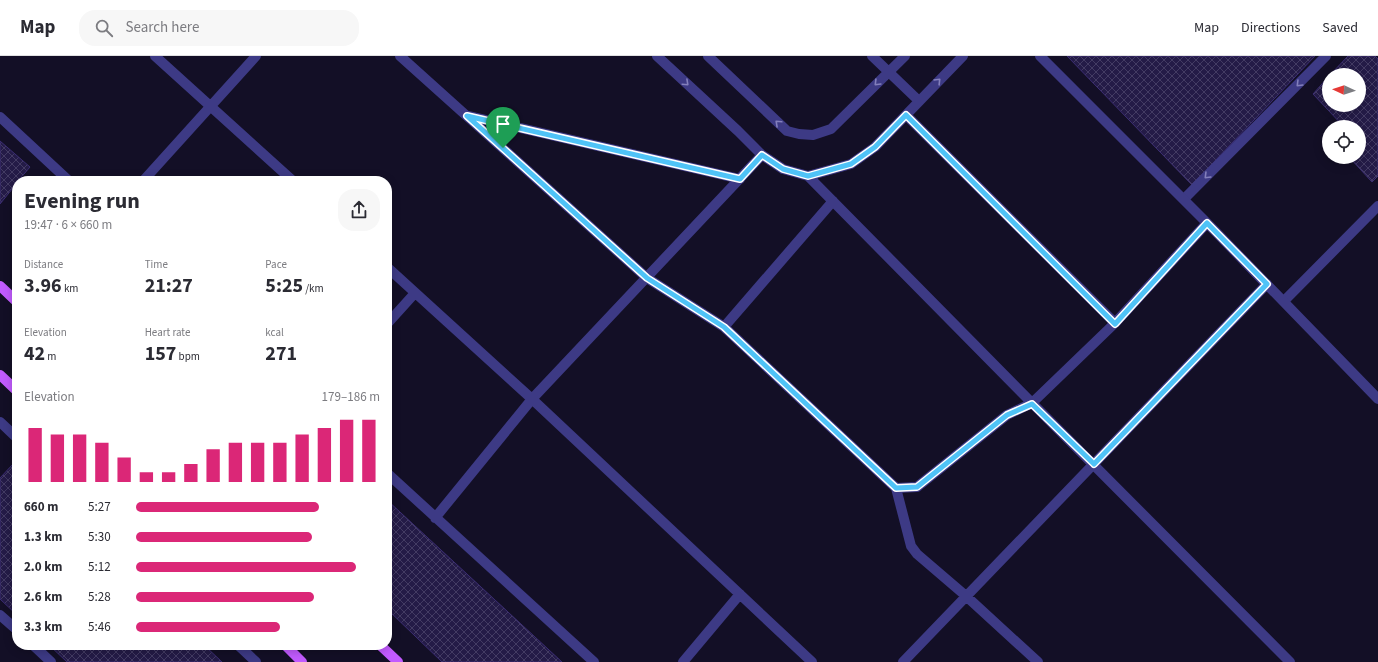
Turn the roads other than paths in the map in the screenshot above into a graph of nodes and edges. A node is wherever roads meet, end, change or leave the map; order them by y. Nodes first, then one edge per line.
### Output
1 (155, 56) edge
2 (256, 56) edge
3 (400, 56) edge
4 (657, 56) edge
5 (708, 56) edge
6 (872, 56) edge
7 (905, 56) edge
8 (962, 56) edge
9 (1040, 56) edge
10 (1326, 56) edge
11 (889, 72) junction
12 (919, 101) junction
13 (210, 106) junction
14 (906, 115) junction
15 (467, 116) junction
16 (0, 117) edge
17 (762, 155) junction
18 (64, 176) edge
19 (147, 176) edge
20 (287, 176) edge
21 (808, 176) junction
22 (740, 179) junction
23 (1184, 199) junction
24 (833, 201) junction
25 (1378, 206) edge
26 (1207, 223) junction
27 (392, 272) edge
28 (647, 278) junction
29 (1267, 284) junction
30 (0, 286) edge
31 (415, 293) junction
32 (12, 297) edge
33 (1284, 301) junction
34 (392, 318) edge
35 (1115, 324) junction
36 (724, 327) junction
37 (0, 375) edge
38 (12, 386) edge
39 (532, 399) junction
40 (1378, 399) edge
41 (1032, 404) junction
42 (0, 422) edge
43 (12, 433) edge
44 (1094, 464) junction
45 (392, 479) edge
46 (896, 488) junction
47 (435, 518) junction
48 (740, 594) junction
49 (966, 596) junction
50 (0, 615) edge
51 (12, 626) edge
52 (38, 650) edge
53 (243, 650) edge
54 (290, 650) edge
55 (385, 650) edge
56 (51, 662) edge
57 (256, 662) edge
58 (302, 662) edge
59 (398, 662) edge
60 (594, 662) edge
61 (683, 662) edge
62 (812, 662) edge
63 (903, 662) edge
64 (1038, 662) edge
65 (1290, 662) edge

1 - 13 street
2 - 13 street
3 - 15 street
4 -> 17 street
11 -> 5 street
6 - 11 street
7 - 11 street
12 -> 8 street
9 - 23 street
10 -> 23 street
11 - 12 street
12 - 14 street
13 - 19 street
13 - 20 street
14 - 21 street
14 - 35 street
15 - 22 street
15 - 28 street
16 - 18 street
17 - 21 street
17 - 22 street
21 - 24 street
22 - 28 street
23 - 26 street
24 - 36 street
24 - 41 street
25 - 33 street
26 - 29 street
26 - 35 street
27 - 31 street
28 - 36 street
28 - 39 street
29 - 33 street
29 - 44 street
30 - 32 main road
31 - 34 street
31 - 39 street
33 - 40 street
35 - 41 street
36 - 46 street
37 - 38 main road
39 - 47 street
39 - 48 street
41 - 44 street
41 - 46 street
42 - 43 street
44 - 49 street
44 - 65 street
45 - 47 street
46 - 49 street
47 - 60 street
48 - 61 street
48 - 62 street
49 - 63 street
49 - 64 street
50 - 51 street
52 - 56 street
53 - 57 street
54 - 58 main road
55 - 59 main road

